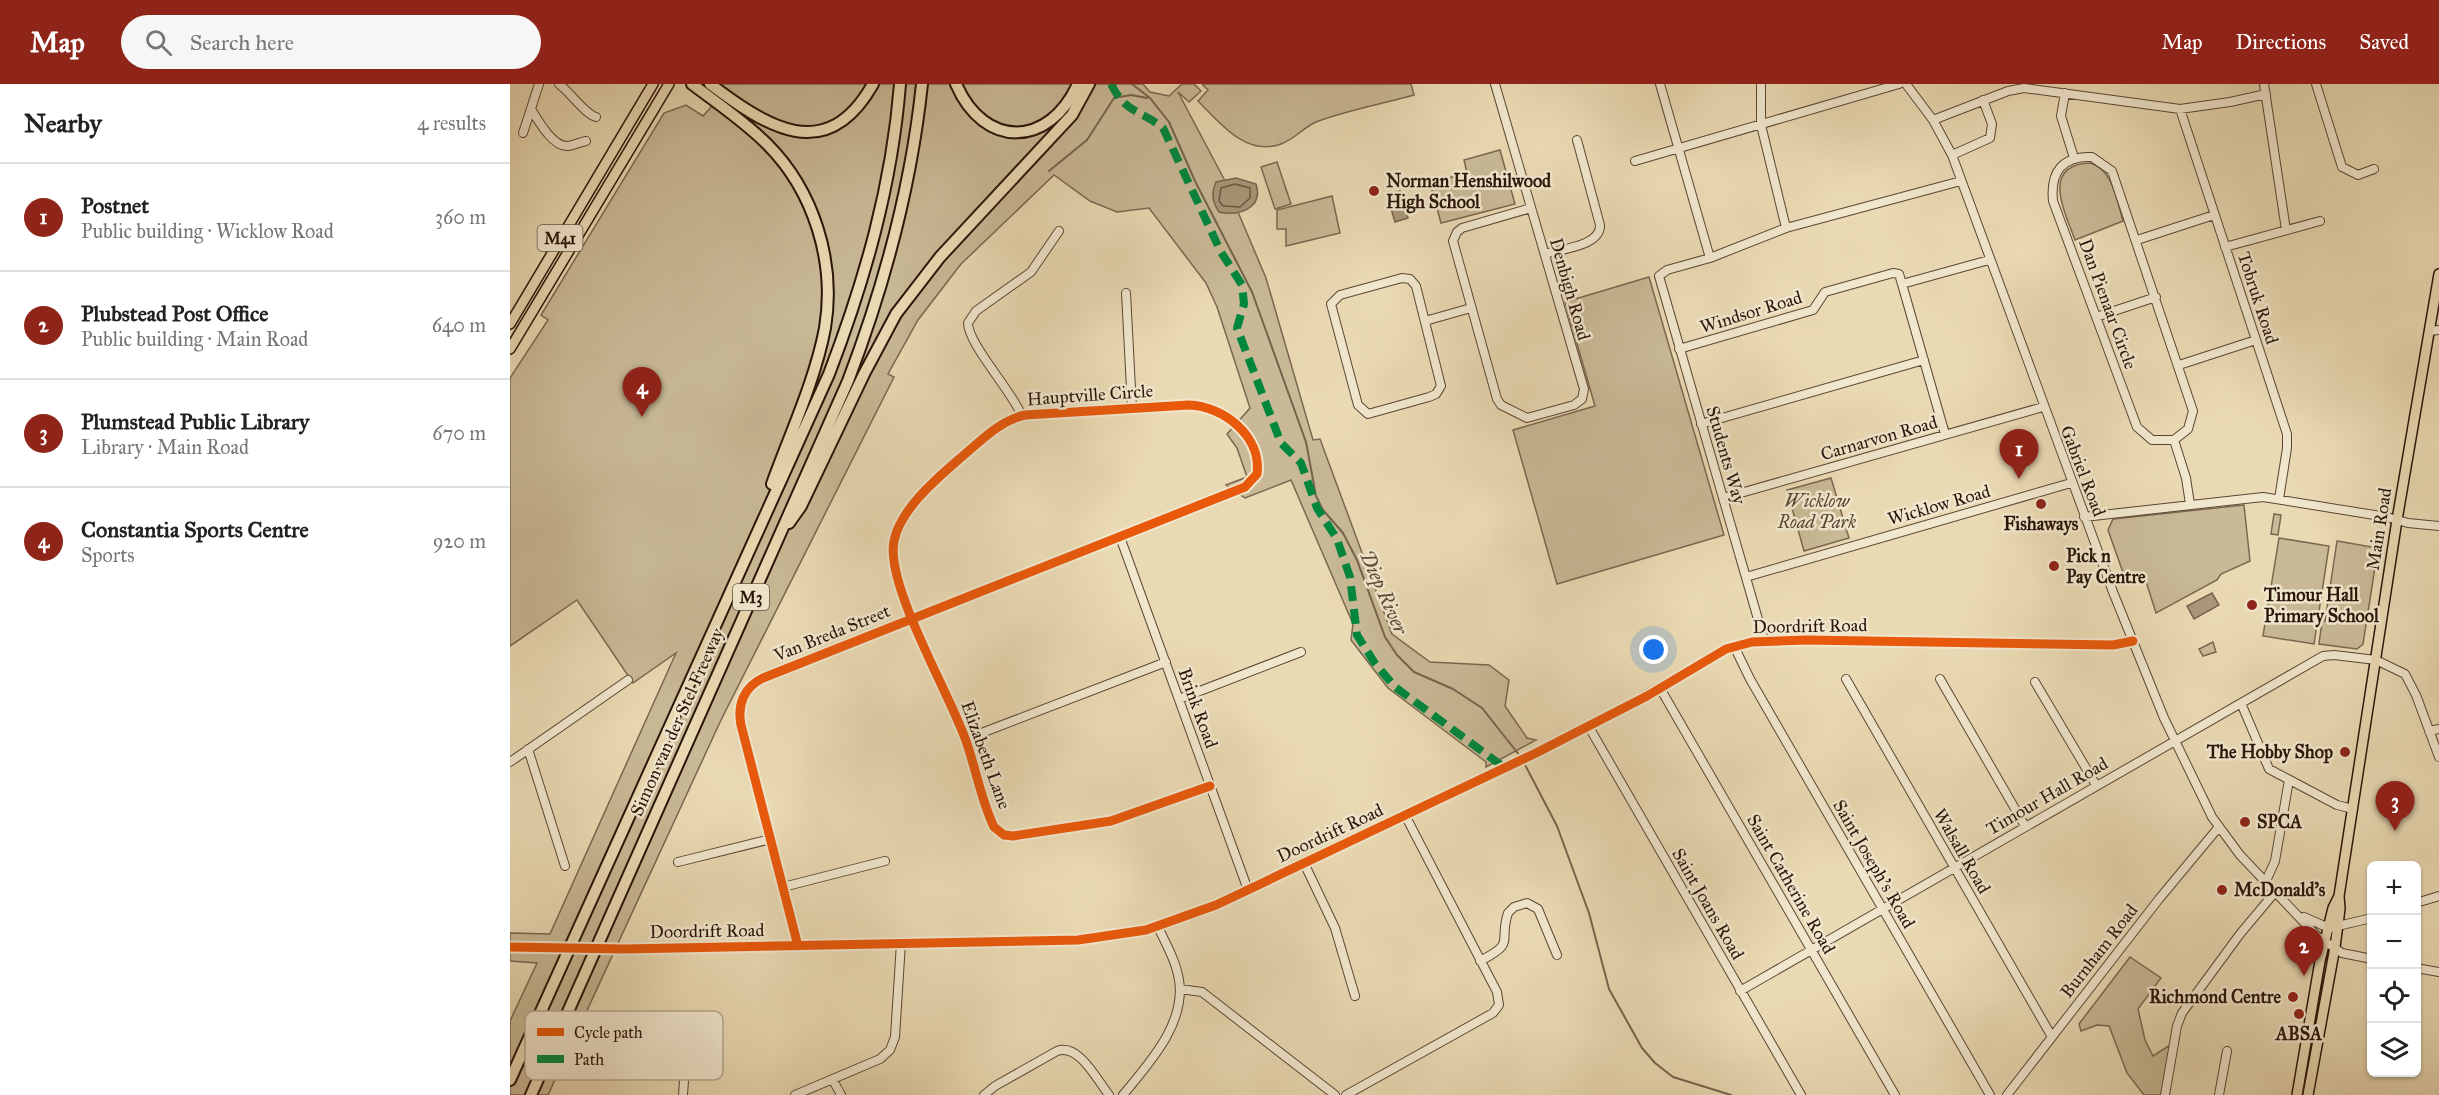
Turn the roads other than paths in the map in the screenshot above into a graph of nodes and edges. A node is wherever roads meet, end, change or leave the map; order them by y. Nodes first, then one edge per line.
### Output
1 (539, 84) edge
2 (559, 84) edge
3 (653, 84) edge
4 (669, 84) edge
5 (692, 84) edge
6 (710, 84) edge
7 (715, 84) edge
8 (873, 84) edge
9 (900, 84) edge
10 (922, 84) edge
11 (956, 84) edge
12 (1078, 84) edge
13 (1089, 84) edge
14 (1495, 84) edge
15 (1660, 84) edge
16 (1761, 84) edge
17 (1899, 84) edge
18 (1906, 84) edge
19 (2264, 84) edge
20 (2316, 84) edge
21 (2064, 93) junction
22 (723, 94) junction
23 (2266, 94) junction
24 (1983, 100) junction
25 (531, 109) junction
26 (2180, 109) junction
27 (596, 117) dead end
28 (1933, 120) junction
29 (1761, 125) junction
30 (523, 133) dead end
31 (1577, 140) dead end
32 (586, 141) dead end
33 (1679, 148) junction
34 (1952, 155) junction
35 (2074, 158) junction
36 (1635, 161) dead end
37 (2374, 169) dead end
38 (1961, 181) junction
39 (1530, 208) junction
40 (2214, 215) junction
41 (2320, 220) dead end
42 (1786, 228) junction
43 (2286, 230) junction
44 (1059, 231) dead end
45 (2137, 240) junction
46 (2225, 247) junction
47 (1545, 254) junction
48 (1710, 258) junction
49 (1989, 260) junction
50 (2439, 274) edge
51 (1902, 284) junction
52 (1126, 293) dead end
53 (2156, 297) junction
54 (1471, 308) junction
55 (2096, 317) junction
56 (511, 320) edge
57 (1425, 321) junction
58 (524, 326) junction
59 (2434, 331) edge
60 (2256, 340) junction
61 (510, 349) edge
62 (1679, 349) junction
63 (1924, 360) junction
64 (2179, 365) junction
65 (2043, 407) junction
66 (1132, 408) junction
67 (1022, 416) junction
68 (1701, 424) junction
69 (1946, 434) junction
70 (2174, 440) junction
71 (2071, 483) junction
72 (1245, 487) joint
73 (1723, 498) junction
74 (2279, 499) junction
75 (2190, 504) junction
76 (2084, 517) junction
77 (2397, 520) junction
78 (2439, 526) edge
79 (782, 530) junction
80 (1120, 537) junction
81 (748, 550) junction
82 (1746, 577) junction
83 (913, 619) junction
84 (1764, 640) junction
85 (2133, 641) junction
86 (1734, 646) junction
87 (1301, 652) dead end
88 (2376, 660) junction
89 (1166, 662) junction
90 (1846, 679) dead end
91 (1940, 679) dead end
92 (628, 680) dead end
93 (2035, 682) dead end
94 (1660, 688) junction
95 (1179, 699) junction
96 (2241, 703) junction
97 (1589, 727) junction
98 (2439, 729) edge
99 (2429, 731) junction
100 (966, 739) junction
101 (2175, 740) junction
102 (528, 749) junction
103 (2439, 757) edge
104 (510, 762) edge
105 (2289, 780) junction
106 (2096, 785) junction
107 (1210, 786) junction
108 (2353, 809) junction
109 (1405, 815) junction
110 (2025, 826) junction
111 (2218, 828) junction
112 (771, 839) junction
113 (885, 861) dead end
114 (678, 862) dead end
115 (1304, 863) junction
116 (565, 866) dead end
117 (1954, 867) junction
118 (2266, 881) junction
119 (783, 888) junction
120 (1248, 890) junction
121 (2276, 891) junction
122 (2439, 896) edge
123 (2421, 901) edge
124 (1883, 908) junction
125 (2297, 913) junction
126 (2367, 919) edge
127 (1158, 927) junction
128 (2333, 928) junction
129 (2325, 942) junction
130 (901, 944) junction
131 (798, 946) junction
132 (510, 947) edge
133 (2335, 947) junction
134 (1811, 950) junction
135 (1557, 955) dead end
136 (2367, 958) edge
137 (1480, 961) junction
138 (2421, 969) edge
139 (2439, 972) edge
140 (1180, 989) junction
141 (1740, 991) junction
142 (1355, 996) dead end
143 (541, 1011) edge
144 (568, 1011) edge
145 (2052, 1037) junction
146 (525, 1047) edge
147 (2227, 1052) dead end
148 (510, 1080) edge
149 (538, 1080) edge
150 (684, 1080) edge
151 (833, 1080) junction
152 (531, 1095) edge
153 (683, 1095) edge
154 (795, 1095) edge
155 (841, 1095) edge
156 (984, 1095) edge
157 (1109, 1095) edge
158 (1124, 1095) edge
159 (1335, 1095) edge
160 (1346, 1095) edge
161 (1801, 1095) edge
162 (1895, 1095) edge
163 (1990, 1095) edge
164 (2007, 1095) edge
165 (2165, 1095) edge
166 (2219, 1095) edge
167 (2298, 1095) edge
168 (2307, 1095) edge

1 - 25 street
2 - 27 street
3 - 56 main road, M41
4 - 58 main road, M41
5 - 81 highway
6 - 22 highway
7 - 22 highway
8 - 22 highway
9 - 81 highway, Simon van der Stel Freeway / M3
10 - 79 highway, Simon van der Stel Freeway / M3
11 - 12 highway
13 - 79 highway
14 - 39 street, Denbigh Road
15 - 33 street
16 - 29 street
17 - 29 street
18 - 28 street, Gabriel Road
19 - 23 street
20 - 37 street
21 - 24 street
21 - 26 street
21 - 35 street
23 - 26 street
23 - 43 street
24 - 28 street
24 - 34 street
25 - 30 street
25 - 32 street
26 - 40 street, Tobruk Road
28 - 34 street, Gabriel Road
29 - 33 street
29 - 42 street
31 - 47 street
33 - 36 street
33 - 48 street
34 - 38 street, Gabriel Road
35 - 45 street
35 - 55 street, Dan Pienaar Circle
38 - 42 street
38 - 49 street, Gabriel Road
39 - 47 street, Denbigh Road
39 - 54 street
40 - 45 street
40 - 46 street, Tobruk Road
41 - 43 street
42 - 48 street
43 - 46 street
44 - 67 street
45 - 53 street
46 - 60 street, Tobruk Road
47 - 54 street, Denbigh Road
48 - 62 street, Students Way
49 - 51 street
49 - 65 street, Gabriel Road
50 - 59 main road, Main Road
51 - 62 street, Windsor Road
51 - 63 street
52 - 66 street
53 - 55 street
53 - 64 street
54 - 57 street
55 - 70 street, Dan Pienaar Circle
56 - 58 street
57 - 57 street
58 - 61 main road, M41
59 - 77 main road, Main Road
60 - 64 street
60 - 74 street, Tobruk Road
62 - 68 street, Students Way
63 - 68 street
63 - 69 street
64 - 70 street
65 - 69 street, Carnarvon Road
65 - 71 street, Gabriel Road
66 - 67 street, Hauptville Circle
66 - 72 street, Hauptville Circle
67 - 83 street, Hauptville Circle
68 - 73 street, Students Way
69 - 73 street, Carnarvon Road
70 - 75 street
71 - 76 street, Gabriel Road
71 - 82 street, Wicklow Road
72 - 80 street, Van Breda Street
73 - 82 street, Students Way
74 - 75 street
74 - 77 street
75 - 76 street
76 - 85 street, Gabriel Road
77 - 78 street
77 - 88 main road, Main Road
79 - 144 highway, Simon van der Stel Freeway / M3
80 - 83 street, Van Breda Street
80 - 89 street, Brink Road
81 - 143 highway, Simon van der Stel Freeway / M3
82 - 84 street, Students Way
83 - 100 street, Elizabeth Lane
83 - 112 street, Van Breda Street
84 - 85 street, Doordrift Road
84 - 86 street, Doordrift Road
85 - 101 street, Gabriel Road
86 - 94 street, Doordrift Road
86 - 124 street, Saint Joseph's Road
87 - 95 street
88 - 96 street, Timour Hall Road
88 - 99 street, Timour Hall Road
88 - 108 main road, Main Road
89 - 95 street, Brink Road
89 - 100 street
90 - 117 street, Walsall Road
91 - 110 street
92 - 102 street
93 - 106 street
94 - 97 street, Doordrift Road
94 - 134 street, Saint Catherine Road
95 - 107 street, Brink Road
96 - 101 street, Timour Hall Road
96 - 105 street
97 - 109 street, Doordrift Road
97 - 141 street, Saint Joans Road
98 - 99 street
99 - 103 street
100 - 107 street, Elizabeth Lane
101 - 106 street, Timour Hall Road
101 - 111 street, Gabriel Road
102 - 104 street
102 - 116 street
105 - 108 street
105 - 118 street
106 - 110 street, Timour Hall Road
107 - 120 street, Brink Road
108 - 128 main road, Main Road
109 - 115 street, Doordrift Road
109 - 137 street
110 - 117 street, Timour Hall Road
111 - 118 street, Gabriel Road
111 - 145 street, Burnham Road
112 - 114 street
112 - 119 street, Van Breda Street
113 - 119 street
115 - 120 street, Doordrift Road
115 - 142 street
117 - 124 street, Timour Hall Road
117 - 145 street, Walsall Road
118 - 121 street, Gabriel Road
119 - 131 street, Van Breda Street
120 - 127 street, Doordrift Road
121 - 125 street, Gabriel Road
121 - 165 street
122 - 123 street
124 - 134 street, Timour Hall Road
124 - 163 street, Saint Joseph's Road
125 - 128 street, Gabriel Road
125 - 129 street, Gabriel Road
126 - 128 street
127 - 130 street, Doordrift Road
127 - 140 street
128 - 129 main road, Main Road
128 - 133 main road, Main Road
129 - 133 street, Gabriel Road
129 - 167 main road, Main Road
130 - 131 street, Doordrift Road
130 - 151 street
131 - 132 street, Doordrift Road, bridge
133 - 136 street, Gabriel Road
133 - 168 main road, Main Road
134 - 141 street, Timour Hall Road
134 - 162 street, Saint Catherine Road
135 - 137 street
137 - 160 street
138 - 139 street
140 - 158 street
140 - 159 street
141 - 161 street, Saint Joans Road
145 - 164 street, Burnham Road
146 - 148 highway, Simon van der Stel Freeway / M3
147 - 166 street
149 - 152 highway, Simon van der Stel Freeway / M3
150 - 153 street
151 - 154 street
151 - 155 street
156 - 157 street

